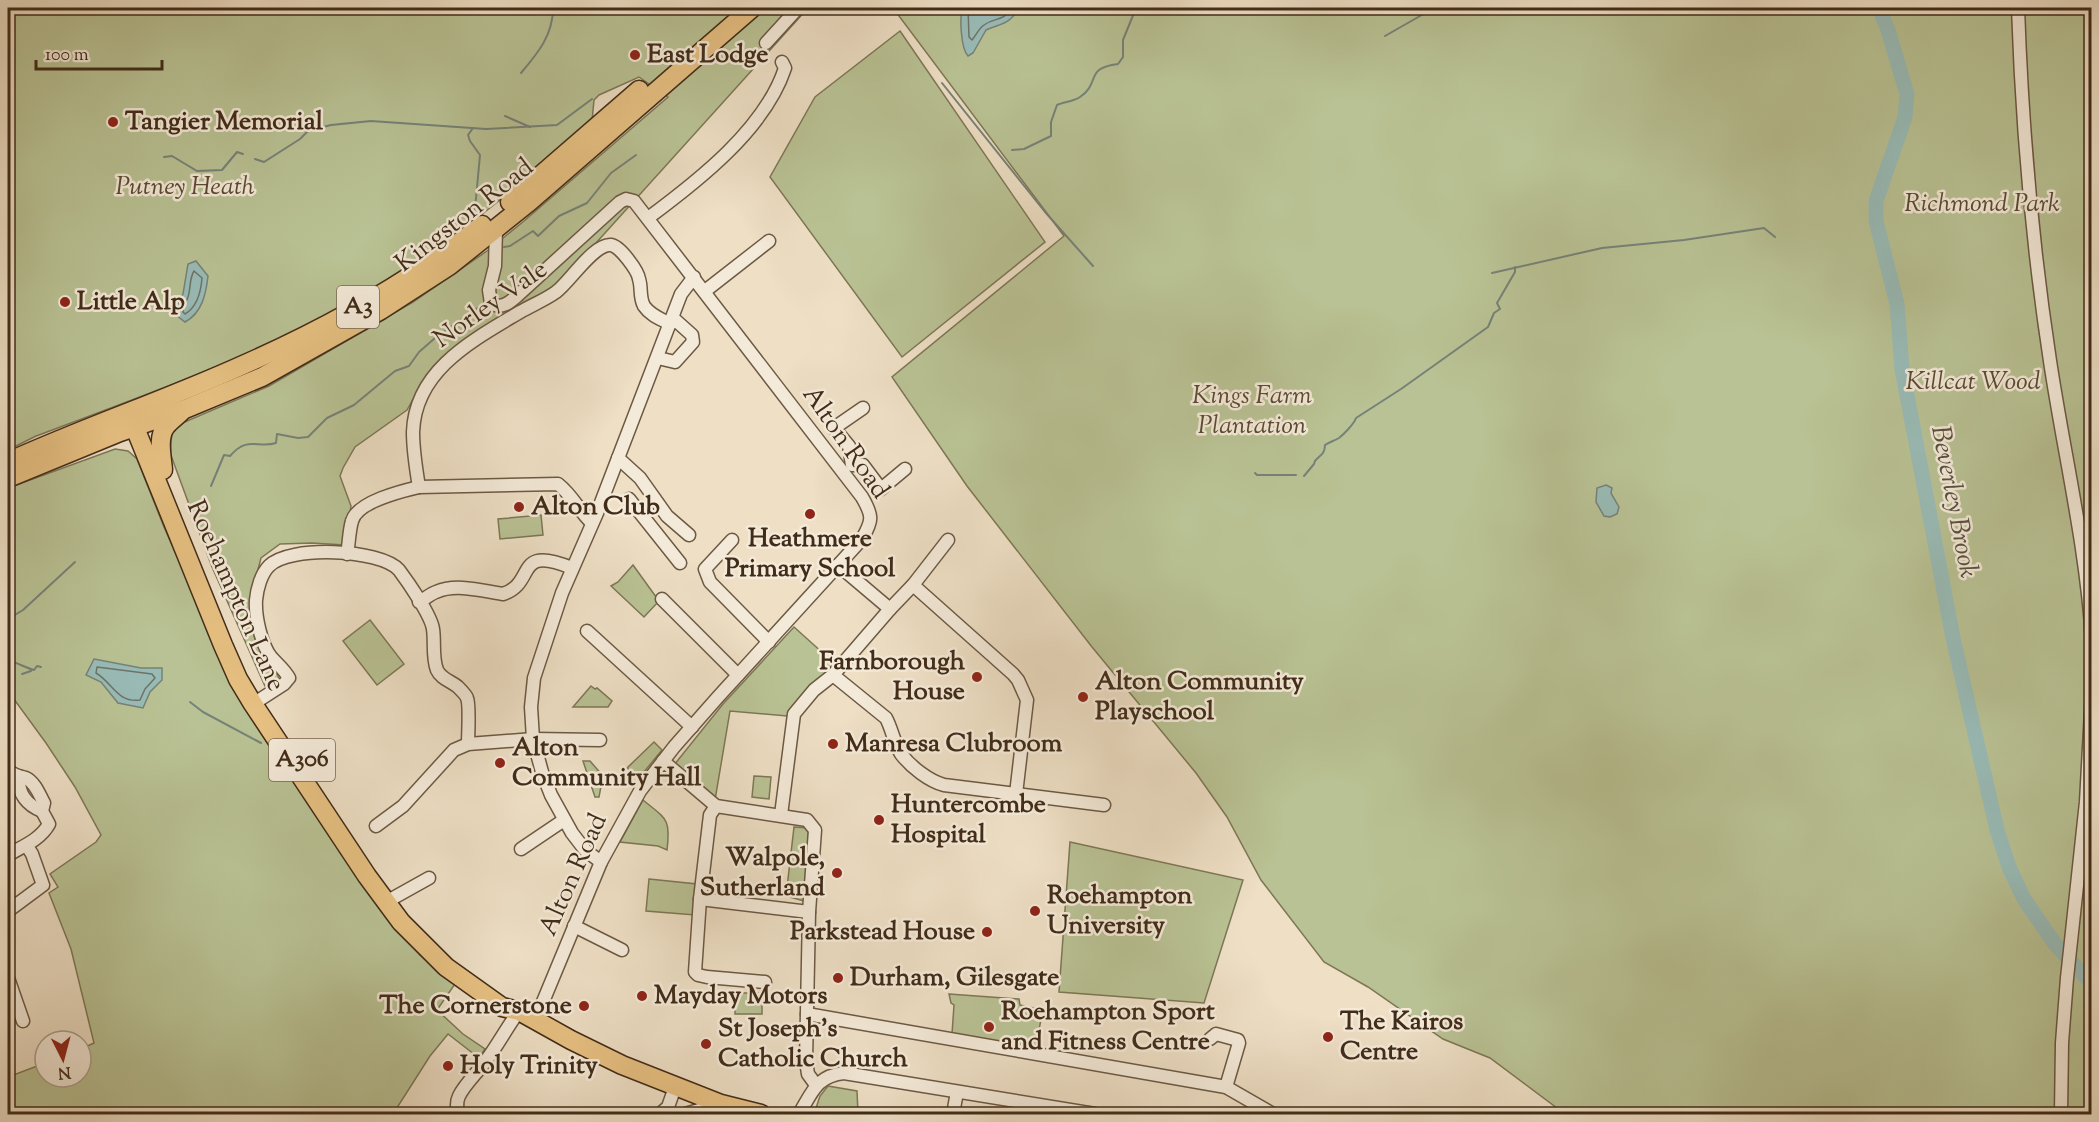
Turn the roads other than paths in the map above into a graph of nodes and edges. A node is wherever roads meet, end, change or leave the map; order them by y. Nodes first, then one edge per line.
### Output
1 (736, 8) edge
2 (752, 8) edge
3 (798, 8) edge
4 (2018, 8) edge
5 (766, 42) dead end
6 (782, 62) dead end
7 (648, 218) junction
8 (496, 228) junction
9 (769, 241) dead end
10 (693, 277) junction
11 (705, 291) junction
12 (671, 321) junction
13 (658, 358) junction
14 (863, 408) dead end
15 (185, 409) junction
16 (137, 418) junction
17 (100, 440) junction
18 (618, 458) junction
19 (8, 462) edge
20 (156, 465) junction
21 (847, 469) junction
22 (905, 469) dead end
23 (8, 478) edge
24 (419, 487) junction
25 (629, 499) dead end
26 (667, 516) junction
27 (592, 523) junction
28 (654, 531) junction
29 (689, 535) dead end
30 (732, 540) dead end
31 (948, 540) dead end
32 (347, 554) junction
33 (680, 563) dead end
34 (838, 565) junction
35 (572, 568) junction
36 (913, 585) junction
37 (662, 599) dead end
38 (419, 602) junction
39 (890, 609) junction
40 (588, 632) dead end
41 (2091, 639) edge
42 (769, 642) junction
43 (738, 675) junction
44 (833, 675) junction
45 (2091, 693) edge
46 (258, 701) junction
47 (692, 727) junction
48 (534, 739) junction
49 (600, 740) dead end
50 (468, 744) junction
51 (663, 761) junction
52 (8, 770) edge
53 (1016, 794) junction
54 (1104, 805) dead end
55 (716, 806) junction
56 (781, 815) junction
57 (564, 820) junction
58 (376, 826) dead end
59 (27, 846) junction
60 (521, 849) dead end
61 (8, 855) edge
62 (601, 862) junction
63 (429, 878) dead end
64 (390, 899) junction
65 (700, 899) junction
66 (8, 911) edge
67 (809, 912) junction
68 (574, 926) junction
69 (622, 950) dead end
70 (8, 978) edge
71 (765, 982) dead end
72 (519, 1011) junction
73 (807, 1014) junction
74 (23, 1021) dead end
75 (535, 1021) junction
76 (1210, 1039) dead end
77 (816, 1085) junction
78 (675, 1087) junction
79 (1226, 1087) junction
80 (957, 1092) junction
81 (721, 1104) junction
82 (458, 1114) edge
83 (660, 1114) edge
84 (685, 1114) edge
85 (761, 1114) edge
86 (799, 1114) edge
87 (953, 1114) edge
88 (1095, 1114) edge
89 (1273, 1114) edge
90 (2061, 1114) edge

1 - 16 highway, Kingston Road / A3
2 - 8 highway, Kingston Road / A3
3 - 5 street
4 - 41 street
6 - 7 street
7 - 8 street, Alton Road
7 - 10 street, Alton Road
8 - 15 highway, Kingston Road / A3
9 - 11 street
10 - 11 street, Alton Road
10 - 12 street
11 - 21 street, Alton Road
12 - 13 street
12 - 13 street
12 - 24 street, Norley Vale
13 - 18 street
14 - 21 street
15 - 16 highway, Kingston Road / A3
15 - 20 highway, A306
16 - 17 highway, Kingston Road / A3
16 - 19 highway, Kingston Road / A3
16 - 20 highway, Roehampton Lane / A306
17 - 20 highway
17 - 23 highway, Kingston Road / A3
18 - 26 street
18 - 27 street
20 - 46 highway, Roehampton Lane / A306
21 - 22 street
21 - 34 street, Alton Road
24 - 27 street
24 - 32 street
25 - 28 street
26 - 28 street
26 - 29 street
27 - 35 street
28 - 33 street
30 - 42 street
31 - 36 street
32 - 38 street
32 - 46 street
34 - 39 street
34 - 42 street, Alton Road
35 - 38 street
35 - 48 street
36 - 39 street
36 - 53 street
37 - 43 street
38 - 50 street
39 - 44 street
40 - 47 street
42 - 43 street, Alton Road
43 - 47 street, Alton Road
44 - 53 street
44 - 56 street
45 - 90 street
46 - 64 highway, Roehampton Lane / A306
47 - 51 street, Alton Road
48 - 49 street
48 - 50 street
48 - 57 street
50 - 58 street
51 - 55 street
51 - 62 street, Alton Road
52 - 59 street
53 - 54 street
55 - 56 street
55 - 65 street
56 - 67 street
57 - 60 street
57 - 62 street
59 - 61 street
59 - 66 street
62 - 68 street, Alton Road
63 - 64 street
64 - 72 highway, Roehampton Lane / A306
65 - 67 street
65 - 71 street
67 - 73 street
68 - 69 street
68 - 75 street, Alton Road
70 - 74 street
72 - 75 highway, Roehampton Lane / A306
72 - 82 street
73 - 77 street
73 - 79 street
75 - 78 highway, Roehampton Lane / A306
76 - 79 street
77 - 80 street
77 - 86 street
78 - 81 highway, Roehampton Lane / A306
78 - 83 street
79 - 89 street
80 - 87 street
80 - 88 street
81 - 84 street
81 - 85 highway, Roehampton Lane / A306

